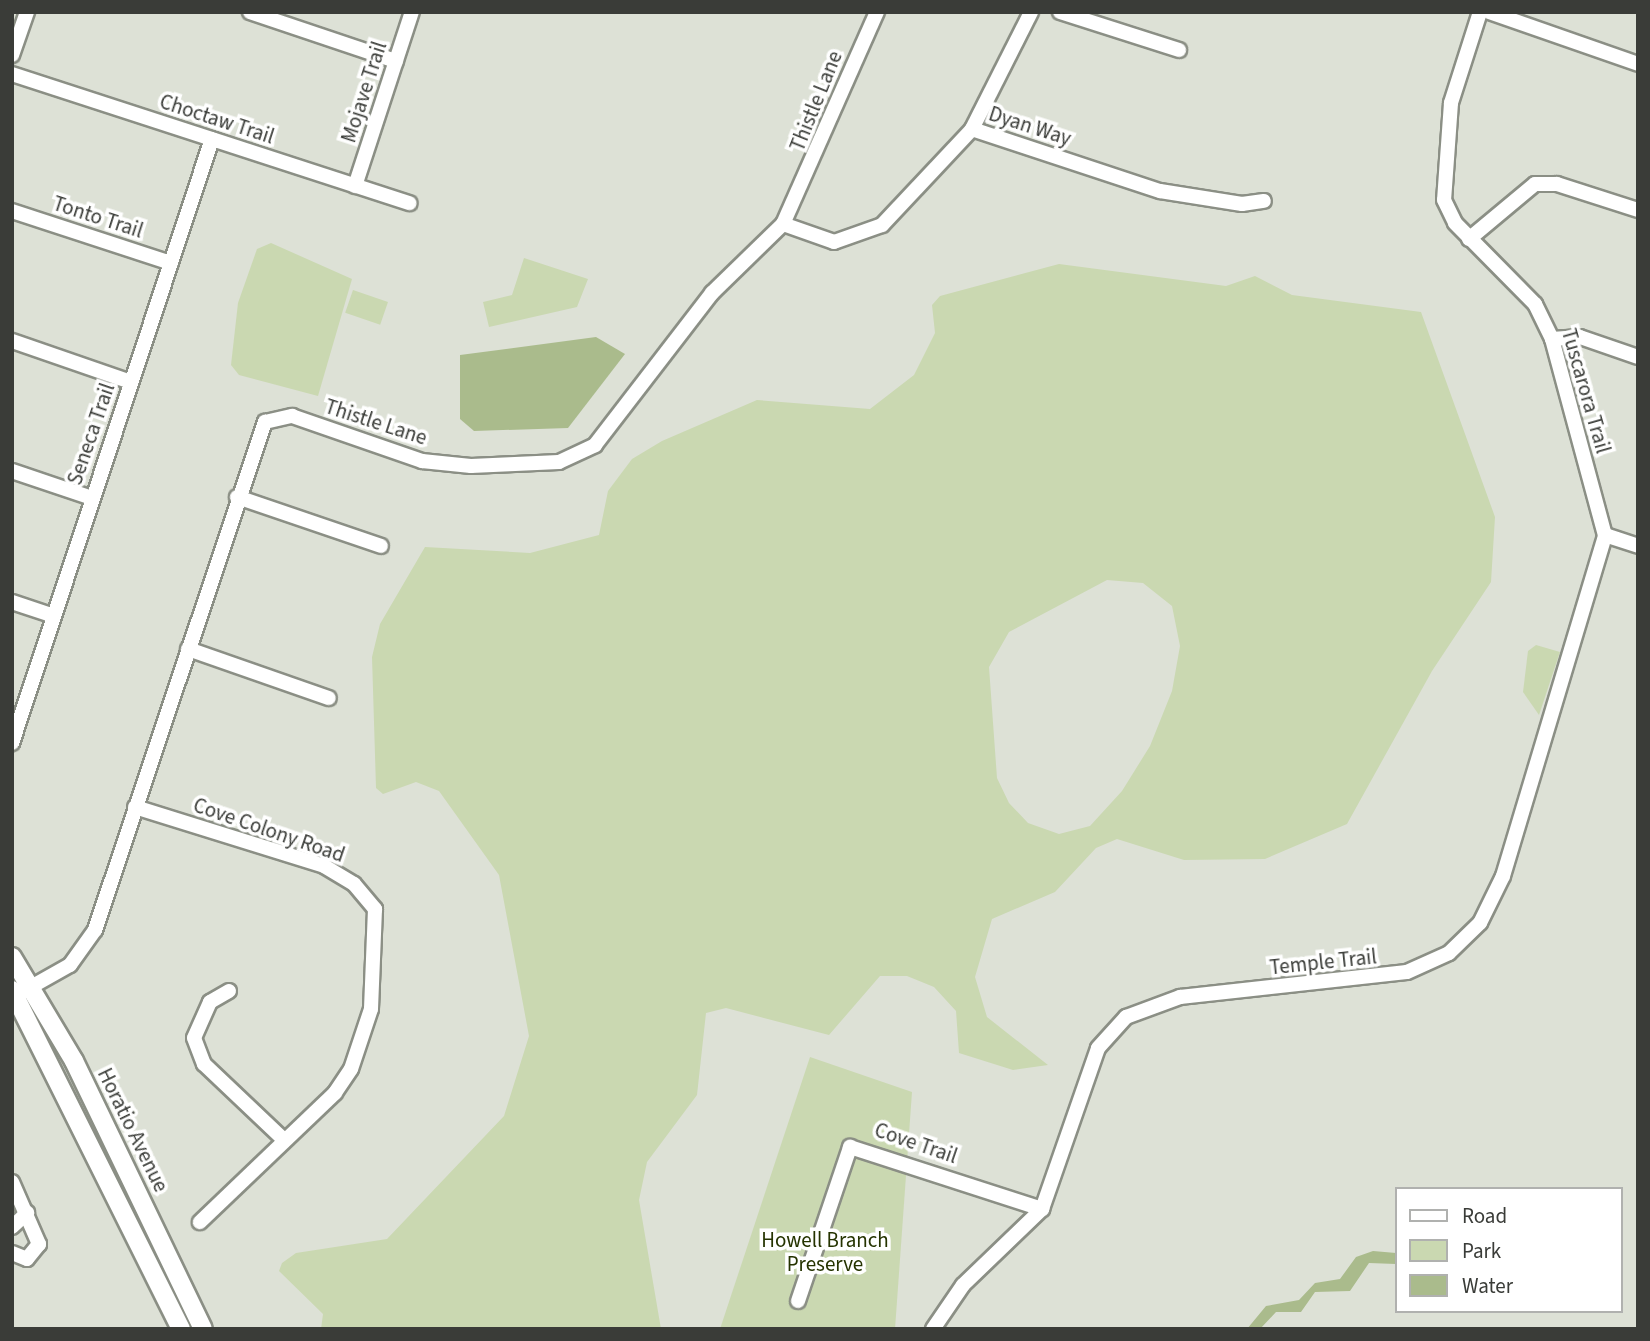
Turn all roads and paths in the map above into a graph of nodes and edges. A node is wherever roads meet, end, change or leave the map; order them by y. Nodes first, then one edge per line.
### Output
1 (27, 12) edge
2 (250, 12) edge
3 (412, 12) edge
4 (877, 12) edge
5 (1031, 12) edge
6 (1060, 12) edge
7 (1480, 12) edge
8 (1489, 12) edge
9 (16, 34) edge
10 (1179, 50) dead end
11 (12, 55) edge
12 (396, 61) junction
13 (1638, 64) edge
14 (12, 74) edge
15 (972, 129) junction
16 (212, 139) junction
17 (355, 186) junction
18 (1264, 201) dead end
19 (410, 203) dead end
20 (1638, 210) edge
21 (12, 211) edge
22 (783, 224) junction
23 (1469, 239) junction
24 (171, 263) junction
25 (1552, 340) junction
26 (12, 341) edge
27 (1638, 357) edge
28 (131, 382) junction
29 (12, 471) edge
30 (92, 498) junction
31 (237, 498) junction
32 (1605, 535) junction
33 (381, 546) dead end
34 (1638, 546) edge
35 (12, 602) edge
36 (54, 616) junction
37 (188, 649) junction
38 (329, 698) dead end
39 (12, 743) edge
40 (135, 807) junction
41 (12, 957) edge
42 (33, 986) junction
43 (229, 991) dead end
44 (14, 995) edge
45 (284, 1139) junction
46 (12, 1182) edge
47 (137, 1190) junction
48 (119, 1199) junction
49 (1042, 1209) junction
50 (27, 1213) junction
51 (200, 1222) dead end
52 (12, 1227) edge
53 (12, 1253) edge
54 (798, 1301) dead end
55 (181, 1329) edge
56 (204, 1329) edge
57 (933, 1329) edge

1 - 9 street
2 - 12 street
3 - 12 street, Mojave Trail
4 - 22 street, Thistle Lane
5 - 15 street
6 - 10 street
7 - 23 street, Tuscarora Trail
8 - 13 street
9 - 11 street
12 - 17 street, Mojave Trail
14 - 16 street, Choctaw Trail
15 - 18 street, Dyan Way
15 - 22 street, Dyan Way
16 - 17 street, Choctaw Trail
16 - 24 street, Seneca Trail
17 - 19 street, Choctaw Trail
20 - 23 street
21 - 24 street, Tonto Trail
22 - 31 street, Thistle Lane
23 - 25 street, Tuscarora Trail
24 - 28 street, Seneca Trail
25 - 27 street
25 - 32 street, Tuscarora Trail
26 - 28 street
28 - 30 street, Seneca Trail
29 - 30 street
30 - 36 street, Seneca Trail
31 - 33 street
31 - 37 street, Thistle Lane
32 - 34 street
32 - 49 street, Temple Trail
35 - 36 street
36 - 39 street, Seneca Trail
37 - 38 street
37 - 40 street, Thistle Lane
40 - 42 street, Thistle Lane
40 - 45 street, Cove Colony Road
41 - 42 main road, Horatio Avenue
42 - 44 street, Thistle Lane
42 - 47 main road, Horatio Avenue
43 - 45 street
44 - 48 main road, Horatio Avenue
45 - 51 street, Cove Colony Road
46 - 50 street
47 - 48 main road
47 - 56 main road, Horatio Avenue
48 - 55 main road, Horatio Avenue
49 - 54 street, Cove Trail
49 - 57 street, Temple Trail
50 - 52 street
50 - 53 street

